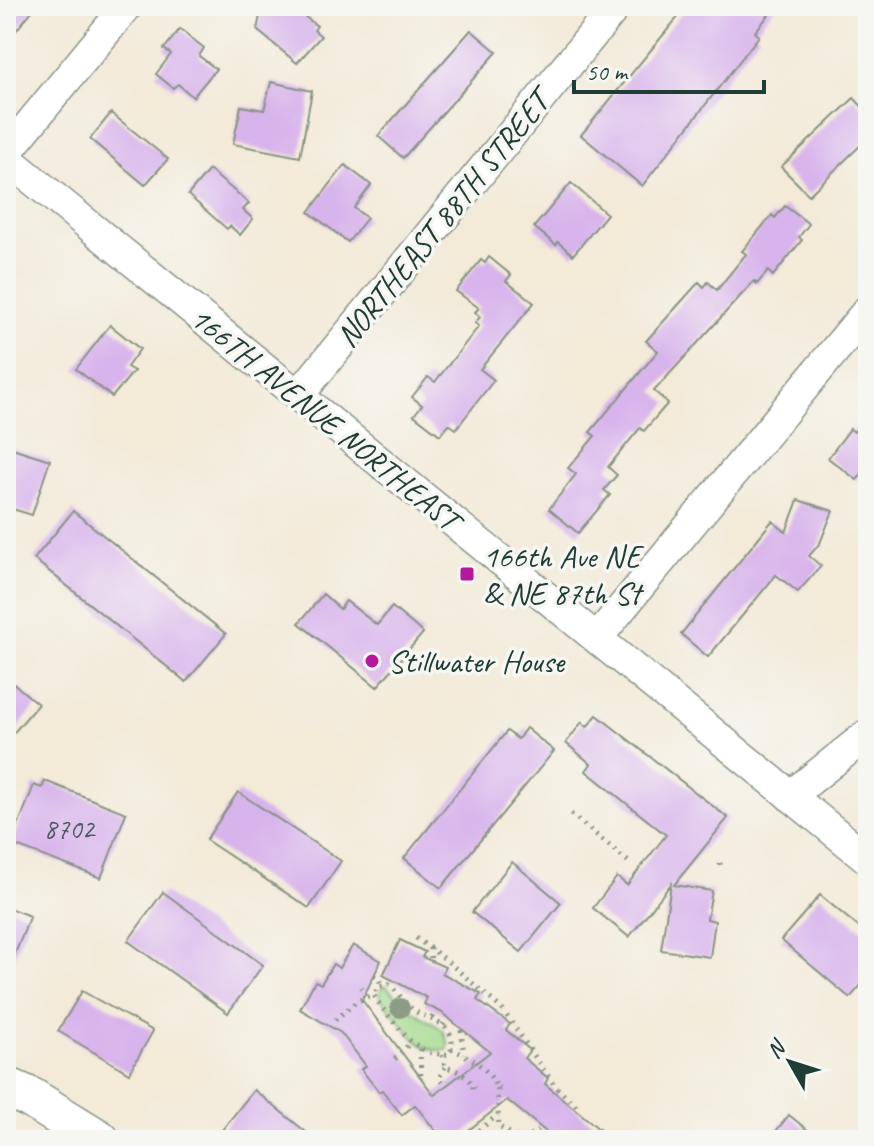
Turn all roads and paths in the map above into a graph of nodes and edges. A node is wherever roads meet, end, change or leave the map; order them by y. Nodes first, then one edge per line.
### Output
1 (127, 6) edge
2 (616, 6) edge
3 (6, 156) edge
4 (868, 310) edge
5 (298, 396) junction
6 (597, 638) junction
7 (868, 734) edge
8 (790, 796) junction
9 (571, 814) dead end
10 (868, 859) edge
11 (630, 863) dead end
12 (416, 938) dead end
13 (430, 947) junction
14 (431, 961) dead end
15 (374, 976) dead end
16 (381, 985) junction
17 (361, 987) dead end
18 (374, 995) junction
19 (365, 997) junction
20 (436, 1010) dead end
21 (449, 1016) dead end
22 (432, 1018) junction
23 (335, 1020) dead end
24 (443, 1025) junction
25 (461, 1030) dead end
26 (411, 1042) junction
27 (420, 1049) junction
28 (451, 1049) junction
29 (464, 1054) junction
30 (442, 1055) junction
31 (395, 1059) dead end
32 (445, 1067) junction
33 (421, 1080) dead end
34 (6, 1087) edge
35 (445, 1087) dead end
36 (471, 1093) dead end
37 (578, 1107) dead end
38 (498, 1115) junction
39 (542, 1129) dead end
40 (99, 1140) edge
41 (466, 1140) edge
42 (523, 1140) edge

1 - 3 street
2 - 5 street, NORTHEAST 88TH STREET
3 - 5 street, 166TH AVENUE NORTHEAST
4 - 6 street
5 - 6 street, 166TH AVENUE NORTHEAST
6 - 8 street, 166TH AVENUE NORTHEAST
7 - 8 street
8 - 10 street, 166TH AVENUE NORTHEAST
9 - 11 path
12 - 13 path
13 - 14 path
13 - 37 path
15 - 16 path
16 - 18 path
16 - 22 path
17 - 19 path
18 - 19 path
18 - 26 path
19 - 23 path
20 - 22 path
21 - 24 path
22 - 24 path
24 - 28 path
25 - 29 path
26 - 27 path
26 - 31 path
27 - 30 path
27 - 33 path
28 - 29 path
28 - 30 path
29 - 38 path
30 - 32 path
32 - 35 path
32 - 36 path
34 - 40 main road
38 - 41 path
38 - 42 path
39 - 42 path

